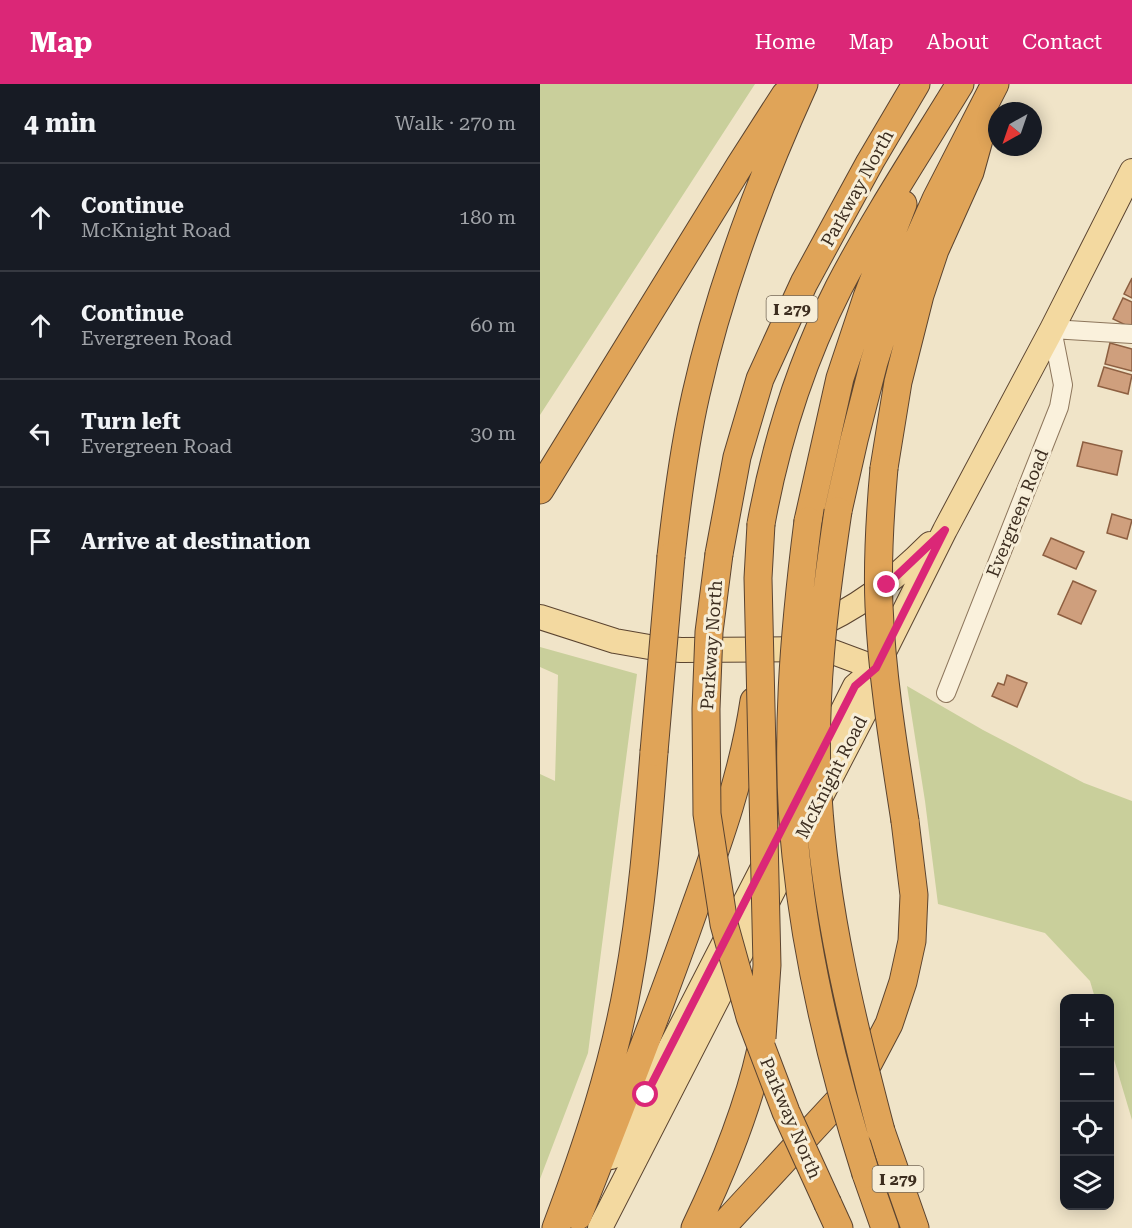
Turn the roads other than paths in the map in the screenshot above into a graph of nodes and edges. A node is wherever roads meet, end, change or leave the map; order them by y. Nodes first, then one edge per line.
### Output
1 (792, 84) edge
2 (804, 84) edge
3 (916, 84) edge
4 (961, 84) edge
5 (993, 88) edge
6 (1132, 171) edge
7 (1052, 329) junction
8 (1132, 334) edge
9 (540, 490) edge
10 (945, 530) junction
11 (540, 618) edge
12 (733, 648) junction
13 (760, 658) junction
14 (876, 668) junction
15 (946, 693) dead end
16 (834, 1216) edge
17 (576, 1225) edge
18 (695, 1228) edge
19 (721, 1228) edge
20 (885, 1228) edge
21 (915, 1228) edge

1 - 9 highway
2 - 17 highway, bridge
3 - 16 highway, Parkway North / I 279, bridge
4 - 13 highway, bridge
4 - 20 highway, bridge
5 - 19 highway, bridge
5 - 21 highway, I 279, bridge
6 - 7 main road
7 - 8 street
7 - 10 main road
7 - 15 street, Evergreen Road
10 - 12 main road
10 - 14 main road
11 - 12 main road
12 - 14 main road
13 - 17 highway, bridge
13 - 18 highway, bridge
14 - 17 main road, McKnight Road

